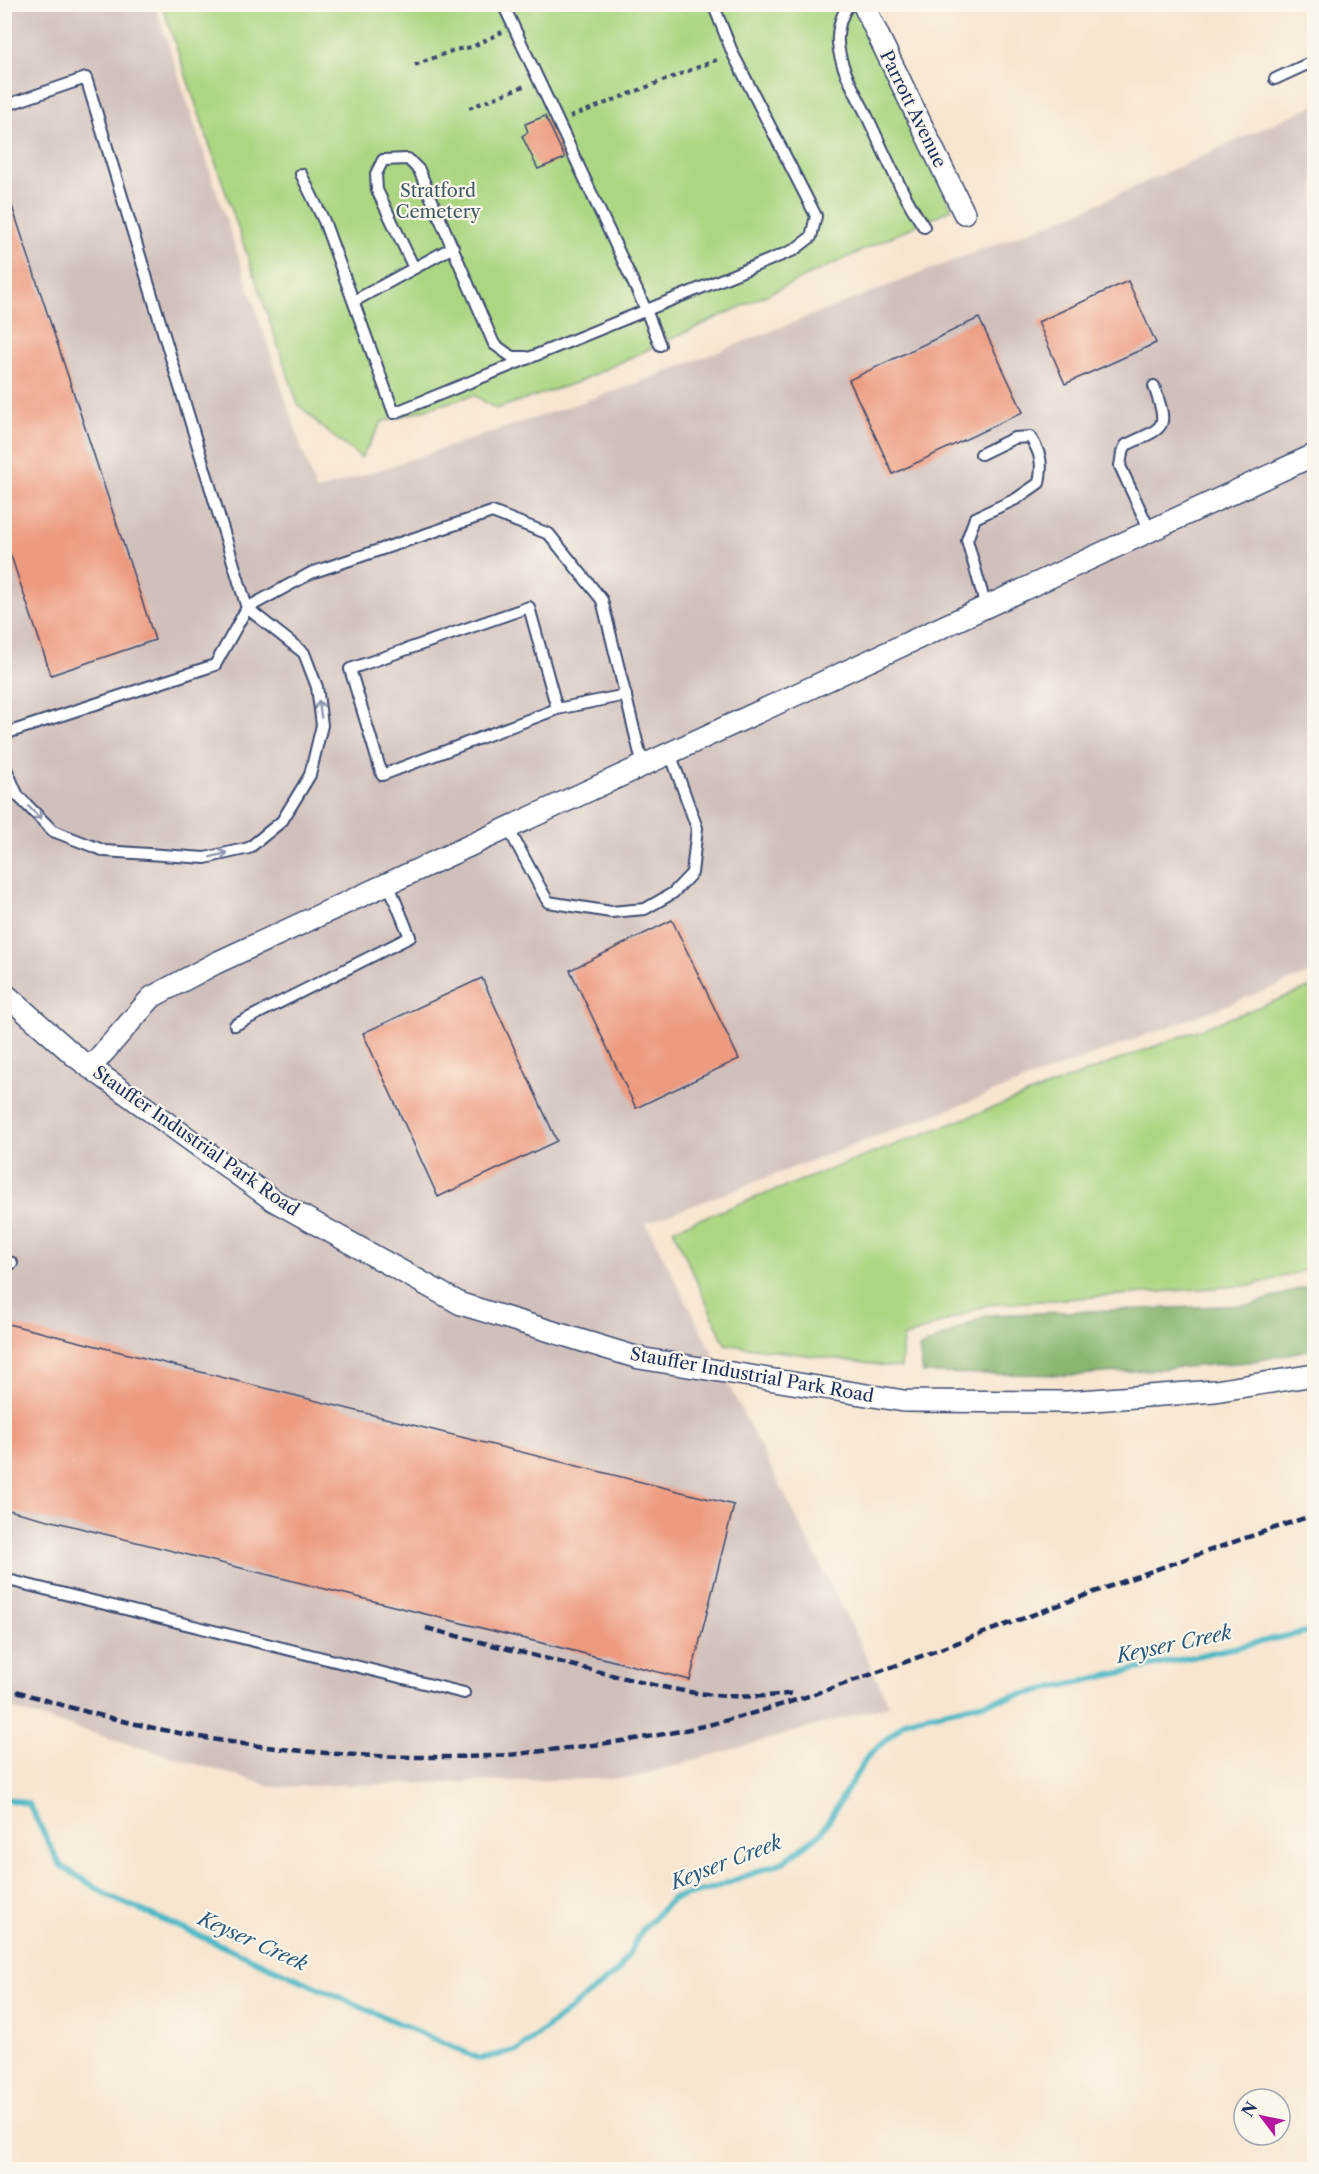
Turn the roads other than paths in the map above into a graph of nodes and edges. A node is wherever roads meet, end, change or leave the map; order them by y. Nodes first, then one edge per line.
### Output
1 (503, 4) edge
2 (713, 4) edge
3 (849, 4) edge
4 (863, 4) edge
5 (1314, 60) edge
6 (1275, 80) dead end
7 (4, 106) edge
8 (301, 174) dead end
9 (964, 213) dead end
10 (924, 227) dead end
11 (453, 247) junction
12 (414, 268) junction
13 (354, 302) junction
14 (646, 310) junction
15 (660, 345) dead end
16 (529, 357) junction
17 (1154, 386) dead end
18 (981, 454) dead end
19 (1314, 455) edge
20 (1150, 531) junction
21 (986, 607) junction
22 (248, 608) junction
23 (626, 695) junction
24 (557, 709) junction
25 (4, 734) edge
26 (670, 753) junction
27 (4, 764) edge
28 (643, 766) junction
29 (508, 828) junction
30 (388, 883) junction
31 (4, 993) edge
32 (235, 1025) dead end
33 (90, 1068) junction
34 (1314, 1375) edge
35 (4, 1579) edge
36 (464, 1693) dead end

1 - 14 lane
2 - 14 lane
3 - 10 lane
4 - 9 street, Parrott Avenue
5 - 6 lane
7 - 22 lane
8 - 13 lane
11 - 12 lane
11 - 12 lane
11 - 16 lane
12 - 13 lane
13 - 16 lane
14 - 15 lane
14 - 16 lane
17 - 20 lane
18 - 21 lane
19 - 20 street
20 - 21 street
21 - 26 street
22 - 23 lane
22 - 25 lane
27 -> 22 lane
23 - 24 lane
23 - 28 lane
24 - 24 lane
26 - 28 street
26 - 29 lane
28 - 29 street
29 - 30 street
30 - 32 lane
30 - 33 street
31 - 33 street, Stauffer Industrial Park Road
33 - 34 street, Stauffer Industrial Park Road
35 - 36 lane

